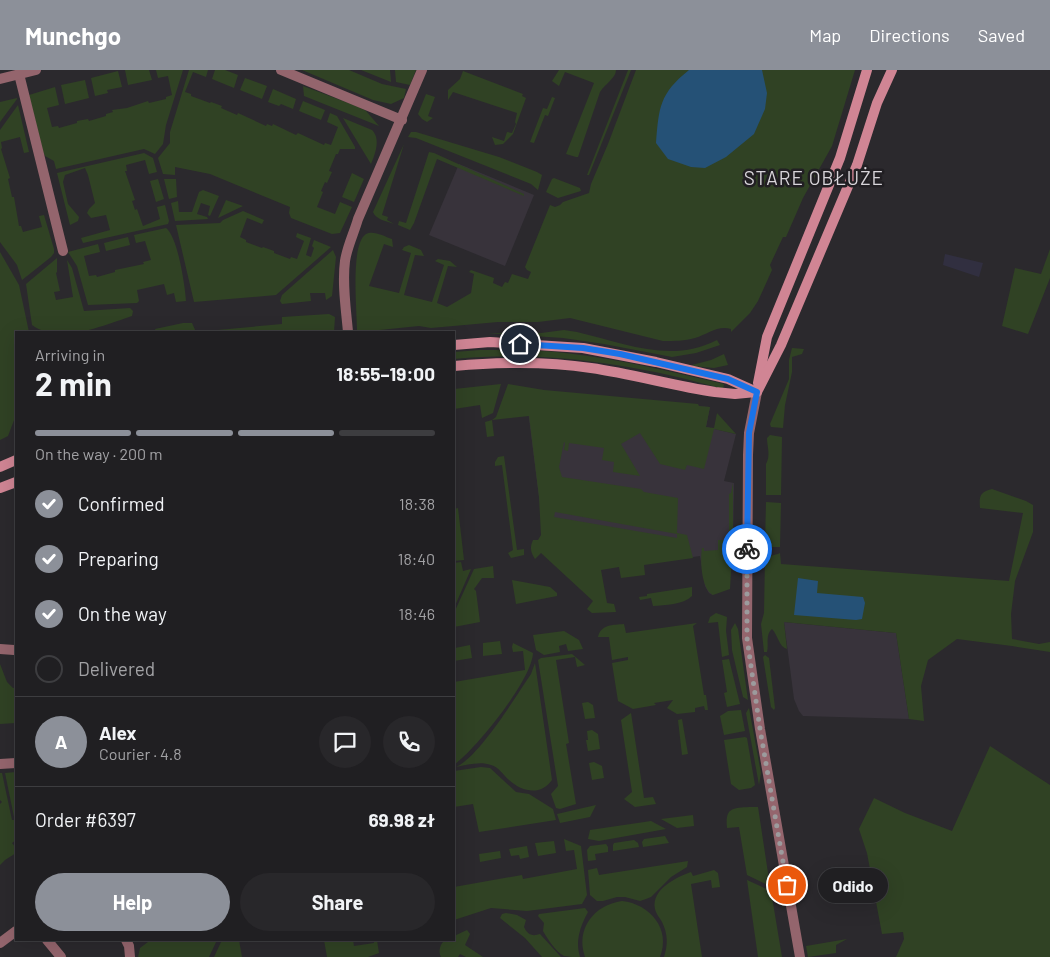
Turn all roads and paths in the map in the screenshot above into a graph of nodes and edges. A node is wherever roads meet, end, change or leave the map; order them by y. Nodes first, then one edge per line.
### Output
1 (36, 70) edge
2 (281, 70) edge
3 (422, 70) edge
4 (867, 70) edge
5 (892, 70) edge
6 (19, 74) junction
7 (0, 79) edge
8 (402, 120) junction
9 (63, 250) dead end
10 (348, 331) edge
11 (455, 345) edge
12 (455, 366) edge
13 (757, 392) junction
14 (15, 460) edge
15 (0, 467) edge
16 (15, 482) edge
17 (0, 488) edge
18 (0, 649) edge
19 (14, 650) dead end
20 (15, 763) edge
21 (0, 764) edge
22 (15, 932) edge
23 (49, 941) edge
24 (127, 941) edge
25 (0, 943) edge
26 (61, 957) edge
27 (130, 957) edge
28 (800, 957) edge

1 - 6 street
2 - 8 street
3 - 8 street
4 - 13 main road
5 - 13 main road
6 - 7 street
6 - 9 street
8 - 10 street
11 - 13 main road
12 - 13 main road
13 - 28 street
14 - 15 main road
16 - 17 main road
18 - 19 street
20 - 21 street
22 - 25 street
23 - 26 street
24 - 27 street

